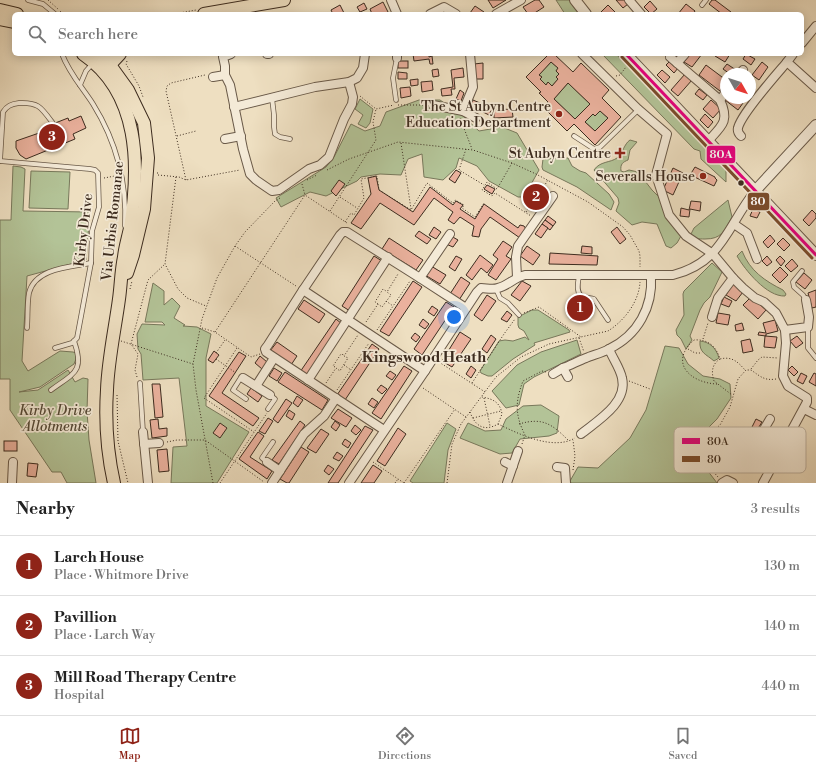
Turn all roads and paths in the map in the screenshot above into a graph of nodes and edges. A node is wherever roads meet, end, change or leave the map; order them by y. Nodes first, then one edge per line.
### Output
1 (28, 0) edge
2 (48, 0) edge
3 (284, 0) edge
4 (391, 0) edge
5 (575, 0) edge
6 (629, 0) edge
7 (706, 0) edge
8 (519, 3) edge
9 (444, 4) edge
10 (702, 5) dead end
11 (0, 10) edge
12 (53, 12) edge
13 (61, 12) edge
14 (215, 12) edge
15 (396, 12) edge
16 (433, 12) edge
17 (454, 12) edge
18 (500, 12) edge
19 (584, 12) edge
20 (639, 12) edge
21 (12, 13) edge
22 (0, 19) edge
23 (12, 22) edge
24 (816, 26) edge
25 (804, 41) edge
26 (63, 56) edge
27 (99, 56) edge
28 (118, 56) edge
29 (226, 56) edge
30 (365, 56) edge
31 (397, 56) edge
32 (470, 56) edge
33 (584, 56) edge
34 (668, 56) edge
35 (683, 56) edge
36 (792, 56) edge
37 (627, 59) edge
38 (787, 62) junction
39 (677, 63) junction
40 (106, 68) junction
41 (225, 75) junction
42 (209, 76) joint
43 (608, 79) junction
44 (349, 82) junction
45 (80, 85) junction
46 (816, 88) edge
47 (352, 93) junction
48 (272, 97) junction
49 (396, 100) dead end
50 (720, 100) edge
51 (721, 104) edge
52 (433, 105) joint
53 (234, 107) junction
54 (376, 109) junction
55 (638, 110) junction
56 (460, 111) junction
57 (476, 118) dead end
58 (52, 122) dead end
59 (816, 126) edge
60 (196, 131) dead end
61 (176, 136) junction
62 (241, 136) junction
63 (574, 136) dead end
64 (741, 136) dead end
65 (224, 139) dead end
66 (290, 139) dead end
67 (708, 141) junction
68 (401, 143) dead end
69 (466, 149) dead end
70 (473, 150) dead end
71 (0, 161) edge
72 (512, 163) dead end
73 (242, 170) dead end
74 (147, 173) junction
75 (176, 177) junction
76 (99, 179) junction
77 (123, 180) junction
78 (186, 180) junction
79 (548, 180) dead end
80 (302, 184) dead end
81 (484, 185) junction
82 (497, 188) junction
83 (755, 191) junction
84 (495, 193) junction
85 (305, 195) junction
86 (539, 195) junction
87 (340, 196) junction
88 (553, 196) dead end
89 (533, 201) junction
90 (484, 203) dead end
91 (358, 209) junction
92 (411, 210) junction
93 (330, 211) junction
94 (526, 212) junction
95 (345, 222) junction
96 (537, 223) junction
97 (734, 224) junction
98 (344, 232) junction
99 (450, 234) dead end
100 (235, 246) dead end
101 (713, 254) junction
102 (816, 256) edge
103 (124, 257) junction
104 (388, 257) junction
105 (757, 259) dead end
106 (91, 263) junction
107 (260, 263) junction
108 (165, 264) junction
109 (802, 271) dead end
110 (639, 275) junction
111 (578, 276) junction
112 (651, 276) junction
113 (517, 277) junction
114 (420, 278) junction
115 (732, 278) junction
116 (496, 289) junction
117 (303, 290) junction
118 (387, 292) dead end
119 (375, 294) dead end
120 (379, 296) junction
121 (119, 299) junction
122 (806, 300) joint
123 (386, 301) dead end
124 (378, 304) dead end
125 (206, 306) dead end
126 (394, 306) dead end
127 (466, 308) junction
128 (519, 314) junction
129 (712, 318) dead end
130 (348, 320) junction
131 (608, 320) dead end
132 (808, 327) junction
133 (28, 328) dead end
134 (201, 328) dead end
135 (785, 330) junction
136 (215, 332) junction
137 (580, 337) junction
138 (225, 340) junction
139 (74, 341) junction
140 (120, 341) dead end
141 (131, 344) junction
142 (55, 348) dead end
143 (238, 348) junction
144 (687, 348) junction
145 (609, 349) junction
146 (266, 352) junction
147 (216, 353) dead end
148 (702, 353) dead end
149 (344, 356) dead end
150 (274, 358) junction
151 (333, 358) dead end
152 (586, 358) junction
153 (816, 358) edge
154 (216, 359) dead end
155 (433, 359) junction
156 (720, 359) junction
157 (784, 359) junction
158 (336, 360) junction
159 (193, 364) dead end
160 (344, 365) dead end
161 (226, 366) junction
162 (336, 368) dead end
163 (563, 368) junction
164 (351, 370) dead end
165 (746, 370) junction
166 (751, 370) junction
167 (426, 371) junction
168 (553, 374) joint
169 (783, 376) junction
170 (568, 377) dead end
171 (243, 378) junction
172 (308, 380) junction
173 (623, 380) junction
174 (140, 383) joint
175 (416, 384) junction
176 (472, 384) junction
177 (717, 384) junction
178 (256, 386) junction
179 (650, 389) dead end
180 (51, 390) dead end
181 (485, 392) junction
182 (733, 395) junction
183 (270, 396) joint
184 (481, 397) junction
185 (484, 397) junction
186 (336, 398) junction
187 (246, 399) dead end
188 (268, 409) joint
189 (455, 409) junction
190 (804, 409) junction
191 (502, 411) junction
192 (470, 412) junction
193 (487, 414) junction
194 (816, 415) edge
195 (466, 417) junction
196 (472, 418) junction
197 (770, 419) dead end
198 (498, 424) junction
199 (519, 424) junction
200 (490, 427) junction
201 (718, 427) edge
202 (765, 427) edge
203 (794, 427) edge
204 (384, 430) junction
205 (143, 432) joint
206 (254, 432) junction
207 (580, 434) joint
208 (524, 435) junction
209 (573, 439) junction
210 (570, 441) junction
211 (273, 442) dead end
212 (159, 443) joint
213 (144, 444) junction
214 (518, 451) joint
215 (366, 457) junction
216 (235, 461) junction
217 (13, 462) dead end
218 (267, 462) joint
219 (556, 467) dead end
220 (280, 471) junction
221 (573, 471) dead end
222 (714, 473) edge
223 (768, 473) edge
224 (398, 479) junction
225 (722, 482) edge
226 (12, 483) edge
227 (114, 483) edge
228 (148, 483) edge
229 (220, 483) edge
230 (266, 483) edge
231 (272, 483) edge
232 (349, 483) edge
233 (395, 483) edge
234 (404, 483) edge
235 (446, 483) edge
236 (507, 483) edge
237 (566, 483) edge
238 (733, 483) edge
239 (763, 483) edge

1 - 12 lane
2 - 13 path
3 - 14 main road
4 - 15 street
5 - 19 street
6 - 20 street
7 - 10 lane
8 - 18 street
9 - 16 street
9 - 17 street
11 - 21 main road
22 - 23 main road
24 - 25 street
26 - 45 lane
27 - 40 main road, Via Urbis Romanae
27 - 45 lane
28 - 40 main road
29 - 41 street
30 - 44 street
31 - 49 lane
32 - 56 street
33 - 43 street
34 - 39 street
35 - 39 street
36 - 38 street
37 - 43 path
37 - 67 street
38 - 46 street
38 - 64 street
39 - 50 street
40 - 74 main road, Via Urbis Romanae
40 - 103 main road, Via Urbis Romanae
41 - 42 street
41 - 53 street
42 - 61 path
43 - 55 street
44 - 47 street
44 - 48 street
45 - 77 lane
47 - 54 path
47 - 62 street
48 - 53 street
48 - 66 lane
51 - 67 street
52 - 54 path
52 - 56 street
53 - 62 street
54 - 87 path
55 - 63 lane
55 - 101 street
56 - 57 street
56 - 70 path
58 - 71 lane, Kirby Drive
59 - 83 street
60 - 61 path
61 - 78 path
62 - 65 street
67 - 83 street
68 - 92 path
69 - 81 path
71 - 76 lane, Kirby Drive
72 - 82 path
73 - 78 path
74 - 75 path
74 - 121 main road, Via Urbis Romanae
75 - 78 path
75 - 108 path
76 - 77 path
76 - 106 lane, Kirby Drive
77 - 103 lane
79 - 86 path
80 - 85 path
81 - 82 path
81 - 84 path
82 - 84 path
83 - 97 street
83 - 102 street
84 - 94 path
85 - 93 path
85 - 107 path
86 - 89 path
86 - 89 path
87 - 91 path
87 - 93 path
88 - 96 street
89 - 94 path
90 - 92 path
91 - 92 path
91 - 95 path
93 - 95 path
94 - 96 path
95 - 98 path
96 - 113 street
97 - 101 street
97 - 105 street
98 - 104 street
98 - 117 street
99 - 114 street
100 - 107 path
101 - 112 street
101 - 115 street
103 - 121 main road, Via Urbis Romanae
104 - 114 street
104 - 130 street
106 - 133 lane
106 - 139 lane, Kirby Drive
107 - 117 path
107 - 136 path
108 - 125 path
108 - 141 path
109 - 122 lane
110 - 111 street
110 - 112 street
110 - 137 path
111 - 113 street
111 - 131 lane
112 - 145 street
113 - 116 street
114 - 127 street
115 - 129 street
115 - 135 street
116 - 127 street
116 - 128 lane
117 - 130 street
117 - 146 street
118 - 120 path
119 - 120 path
120 - 124 path
121 - 227 main road, Via Urbis Romanae
122 - 132 street
123 - 126 path
127 - 155 street
128 - 137 path
128 - 176 path
130 - 167 street
130 - 172 street
132 - 135 street
132 - 153 lane
134 - 136 path
135 - 157 street
136 - 138 path
137 - 152 path
137 - 181 path
138 - 143 path
138 - 147 path
139 - 142 lane
139 - 180 lane
140 - 141 path
141 - 159 path
141 - 174 path
143 - 146 path
143 - 161 path
144 - 148 path
144 - 156 path
144 - 177 path
145 - 152 street
145 - 173 street
146 - 150 street
149 - 158 path
150 - 172 street
150 - 178 street
151 - 158 path
152 - 163 street
154 - 161 path
155 - 167 street
155 - 176 path
156 - 165 path
156 - 177 path
157 - 166 path
157 - 169 street
158 - 162 path
160 - 164 path
161 - 171 path
161 - 206 path
163 - 168 street
163 - 170 street
165 - 166 path
165 - 182 path
166 - 169 path
167 - 175 street
168 - 199 path
169 - 190 street
171 - 178 street
171 - 187 lane
172 - 186 street
173 - 179 path
173 - 207 street
174 - 205 lane
175 - 189 path
175 - 204 street
176 - 181 path
177 - 182 path
178 - 183 street
181 - 184 path
182 - 201 path
183 - 188 lane
184 - 185 path
184 - 192 path
185 - 191 path
185 - 193 path
186 - 204 street
186 - 220 street
188 - 206 path
189 - 195 path
189 - 234 path
190 - 194 street
190 - 203 street
191 - 193 path
191 - 198 path
192 - 195 path
192 - 196 path
193 - 196 path
193 - 200 path
195 - 235 path
196 - 200 path
197 - 202 street
198 - 200 path
198 - 208 path
199 - 208 path
199 - 210 path
204 - 215 street
205 - 213 street
206 - 216 path
207 - 209 path
208 - 210 path
208 - 214 path
209 - 210 path
209 - 221 path
211 - 218 lane
212 - 213 street
212 - 216 path
213 - 228 street
214 - 236 street
215 - 224 path
215 - 232 street
216 - 229 path
216 - 230 path
217 - 226 street
218 - 220 street
219 - 237 street
220 - 231 street
222 - 225 path
223 - 239 street
224 - 233 path
224 - 234 path
225 - 238 street

